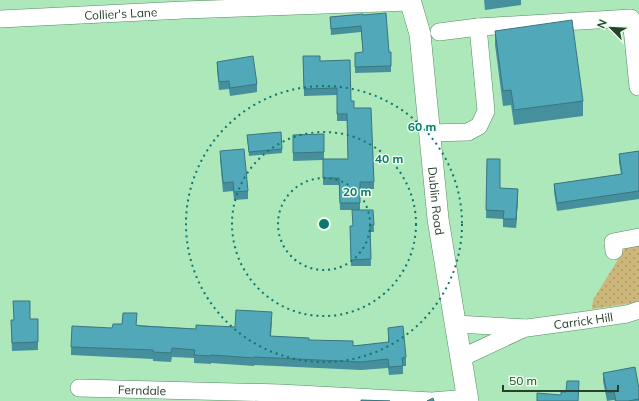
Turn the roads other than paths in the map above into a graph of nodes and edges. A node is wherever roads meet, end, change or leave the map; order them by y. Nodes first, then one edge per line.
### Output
1 (410, 1) edge
2 (0, 19) edge
3 (478, 27) junction
4 (439, 32) dead end
5 (638, 87) edge
6 (430, 133) junction
7 (639, 237) edge
8 (614, 251) dead end
9 (639, 310) edge
10 (456, 324) junction
11 (527, 328) junction
12 (461, 358) junction
13 (79, 388) dead end
14 (268, 397) edge
15 (468, 399) edge

1 - 2 street, Collier's Lane
1 - 6 main road, Dublin Road
3 - 4 street
3 - 5 street
3 - 6 street
6 - 10 main road, Dublin Road
7 - 8 street
9 - 11 street, Carrick Hill
10 - 11 street, Carrick Hill
10 - 12 main road, Dublin Road
11 - 12 street, Carrick Hill
12 - 15 main road, Dublin Road
13 - 14 street, Ferndale
14 - 15 street, Ferndale

